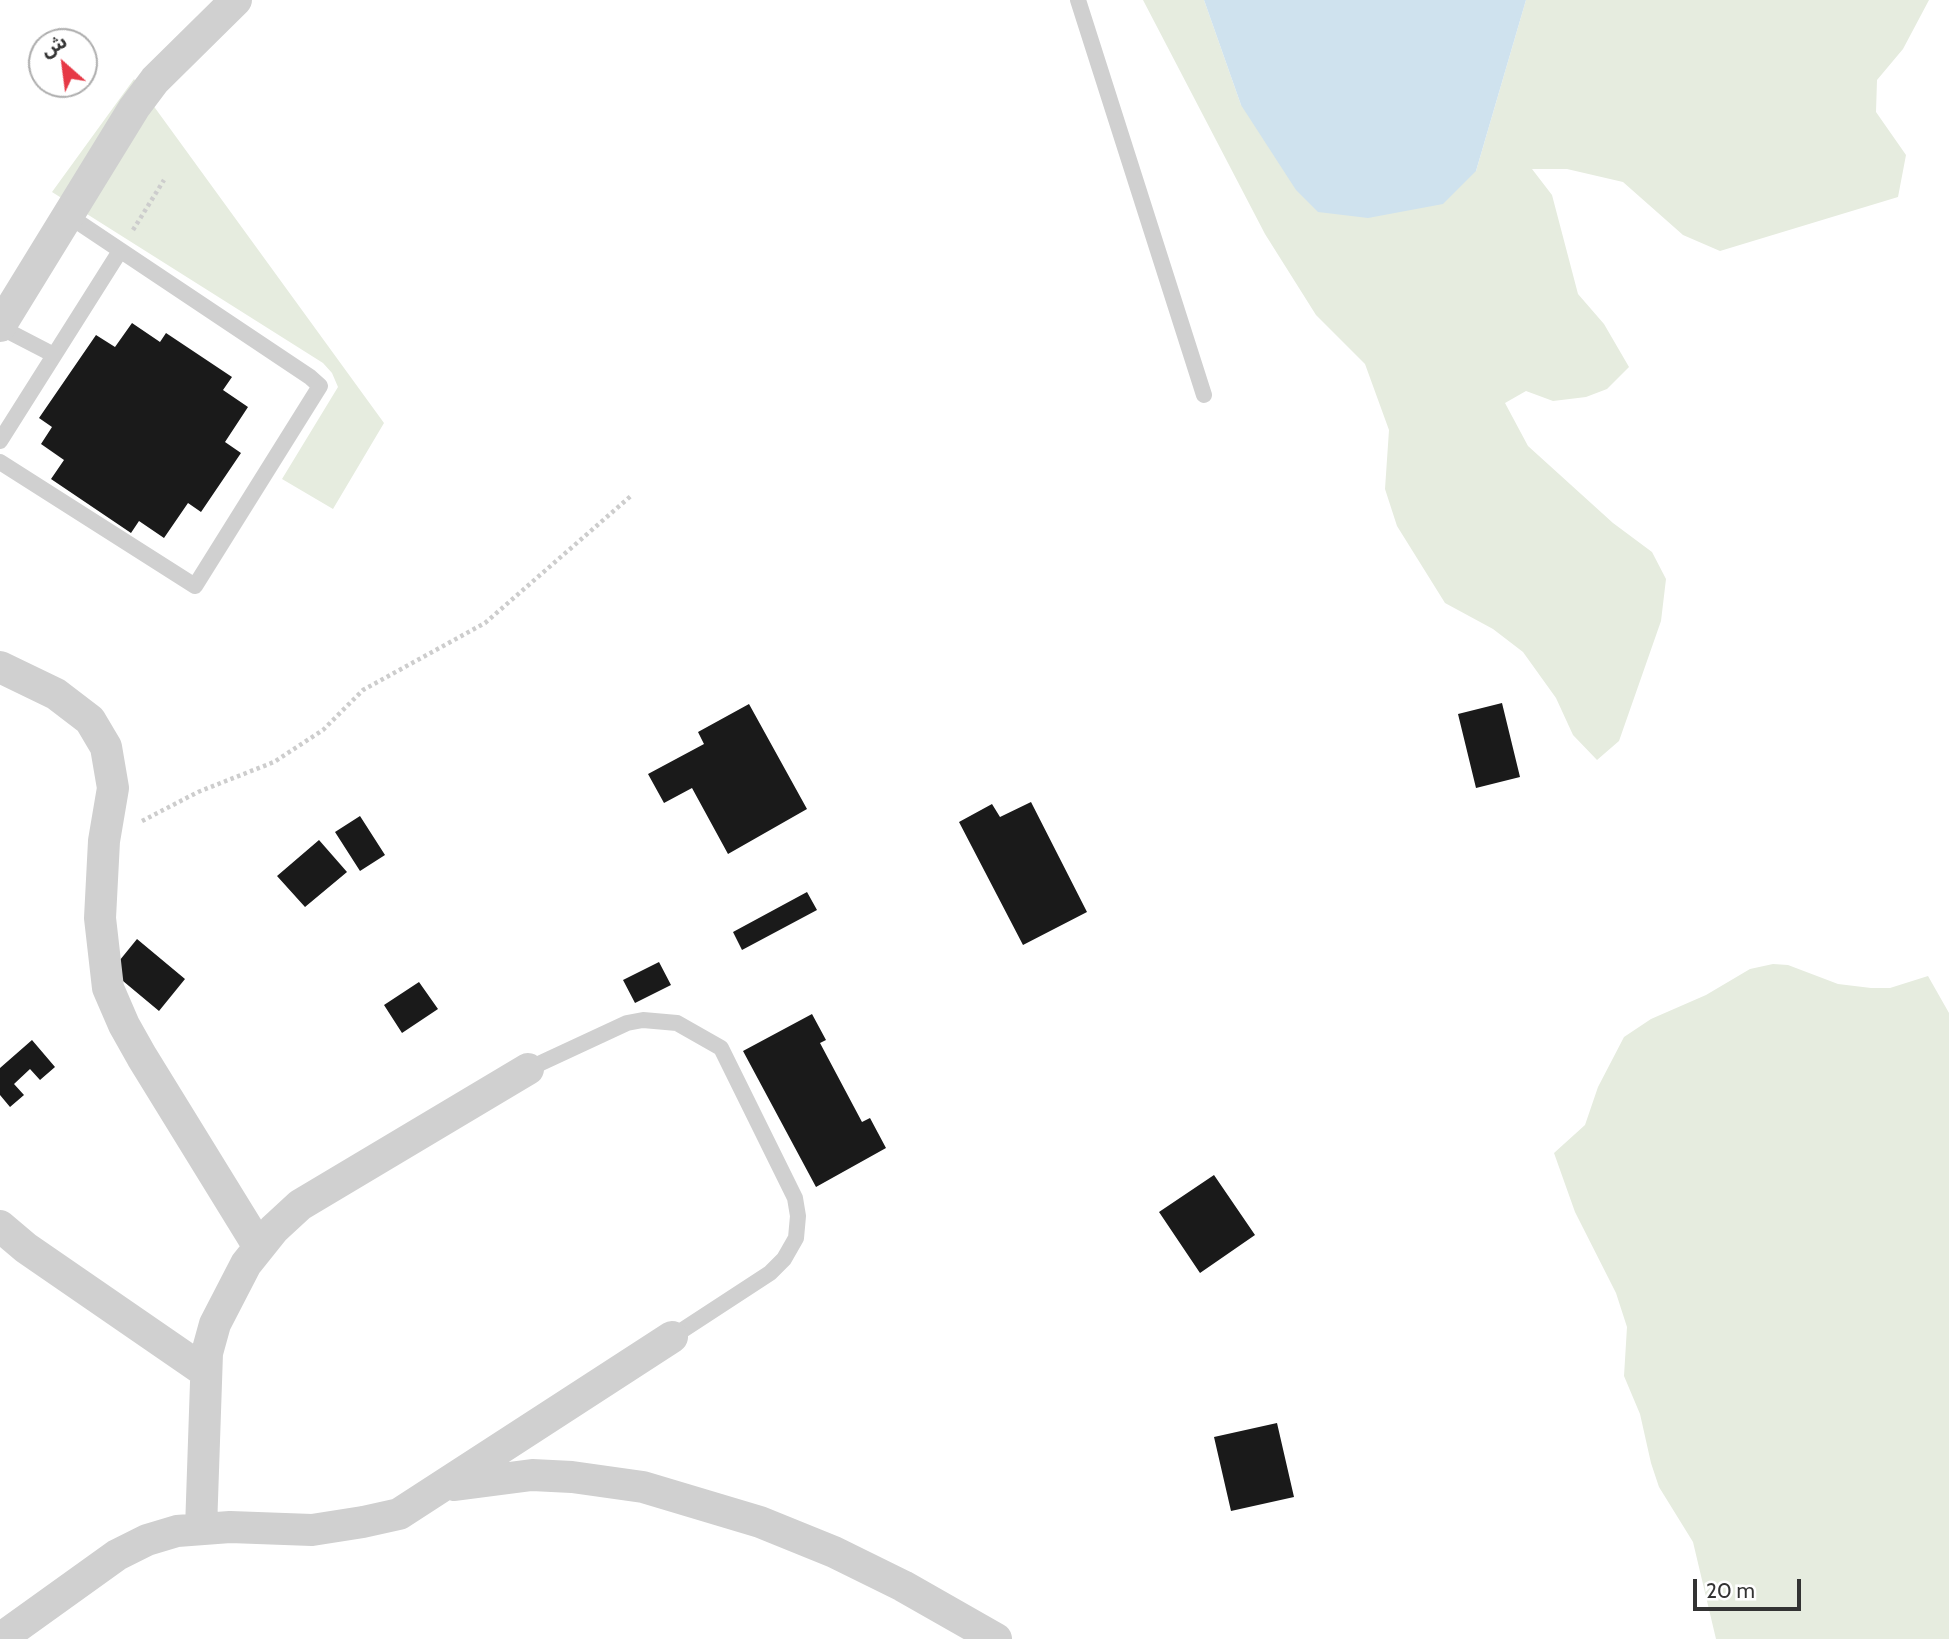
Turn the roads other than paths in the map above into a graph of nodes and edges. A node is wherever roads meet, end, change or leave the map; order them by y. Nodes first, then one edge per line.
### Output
1 (236, 0) edge
2 (1078, 0) edge
3 (69, 216) junction
4 (120, 251) junction
5 (0, 326) edge
6 (54, 355) junction
7 (1203, 395) dead end
8 (0, 440) edge
9 (0, 462) edge
10 (0, 667) edge
11 (528, 1069) joint
12 (0, 1226) edge
13 (259, 1247) junction
14 (672, 1337) joint
15 (206, 1372) junction
16 (443, 1487) junction
17 (201, 1529) junction
18 (0, 1639) edge
19 (996, 1639) edge

1 - 3 street
2 - 7 lane
3 - 4 lane
3 - 5 street
4 - 6 lane
4 - 9 lane
5 - 6 lane
6 - 8 lane
10 - 13 street
11 - 13 street
11 - 14 lane
12 - 15 street
13 - 15 street
14 - 16 street
15 - 17 street
16 - 17 street
16 - 19 street
17 - 18 street

